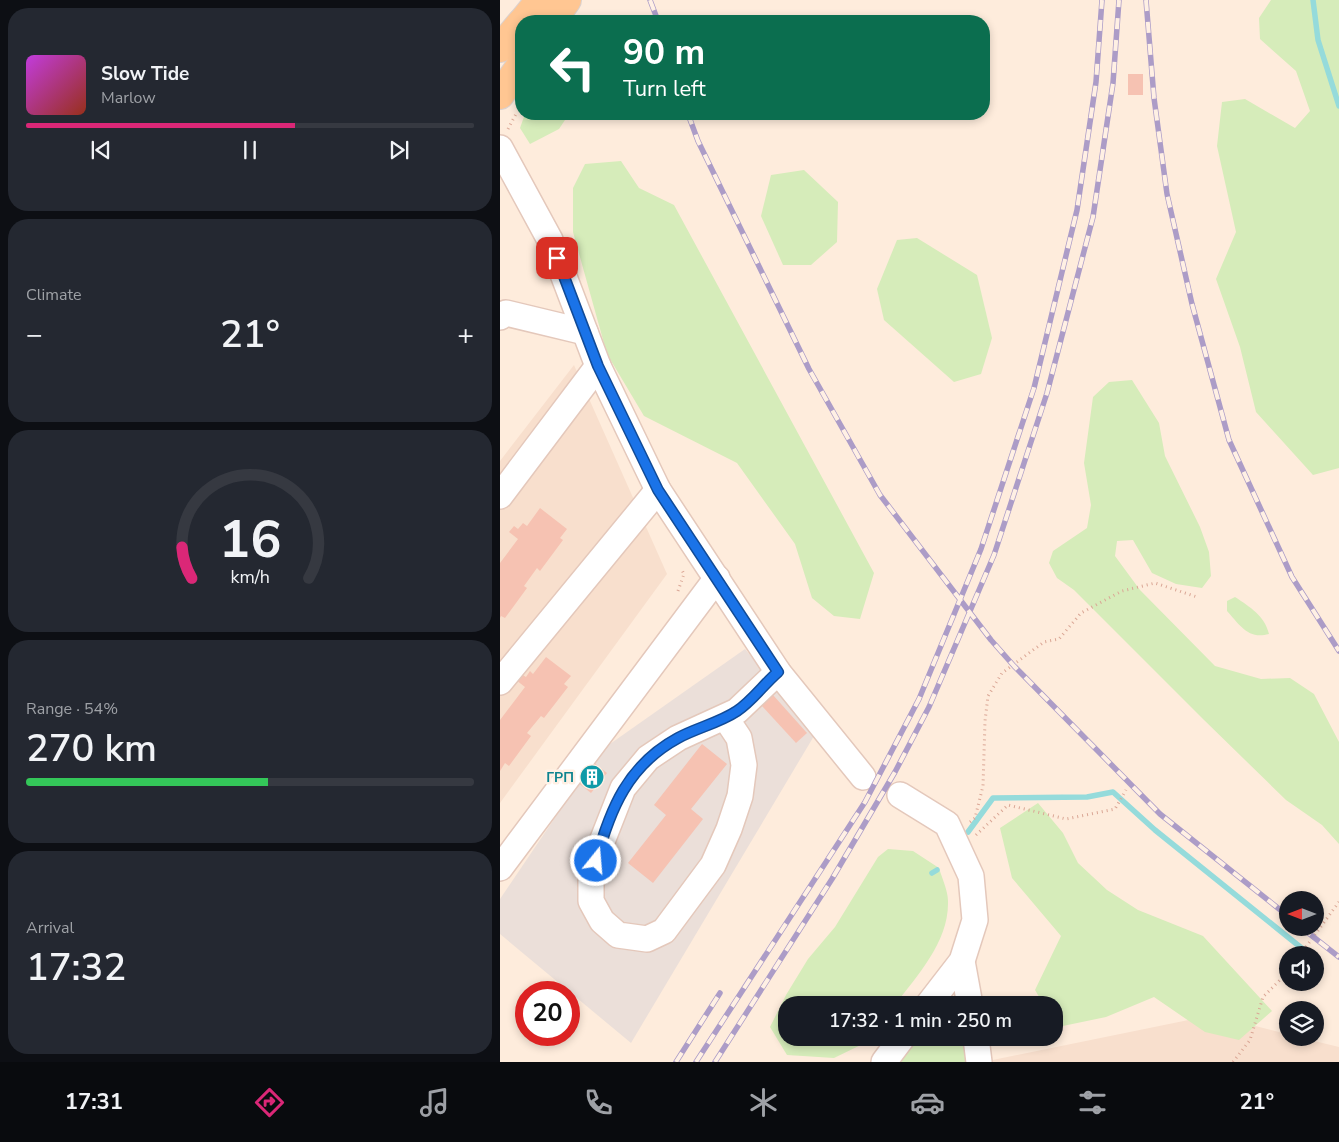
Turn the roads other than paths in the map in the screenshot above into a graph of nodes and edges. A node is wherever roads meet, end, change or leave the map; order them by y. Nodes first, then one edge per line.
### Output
1 (540, 0) edge
2 (567, 0) edge
3 (528, 15) edge
4 (556, 15) edge
5 (515, 30) edge
6 (500, 48) edge
7 (515, 74) edge
8 (500, 95) edge
9 (502, 142) edge
10 (500, 316) edge
11 (585, 332) junction
12 (598, 366) junction
13 (658, 490) junction
14 (500, 496) edge
15 (716, 578) junction
16 (778, 672) junction
17 (500, 682) edge
18 (725, 717) junction
19 (863, 777) dead end
20 (900, 795) dead end
21 (500, 868) edge
22 (962, 961) junction
23 (935, 996) edge
24 (968, 996) edge
25 (896, 1046) edge
26 (977, 1046) edge
27 (884, 1062) edge
28 (979, 1062) edge

1 - 3 main road
2 - 4 main road
5 - 6 main road
7 - 8 main road
9 - 11 street
10 - 11 street
11 - 12 street
12 - 13 street
12 - 14 street
13 - 15 street
13 - 17 street
15 - 16 street
15 - 21 street
16 - 18 street
16 - 19 street
18 - 18 street
20 - 22 street
22 - 23 street
22 - 24 street
25 - 27 street
26 - 28 street

